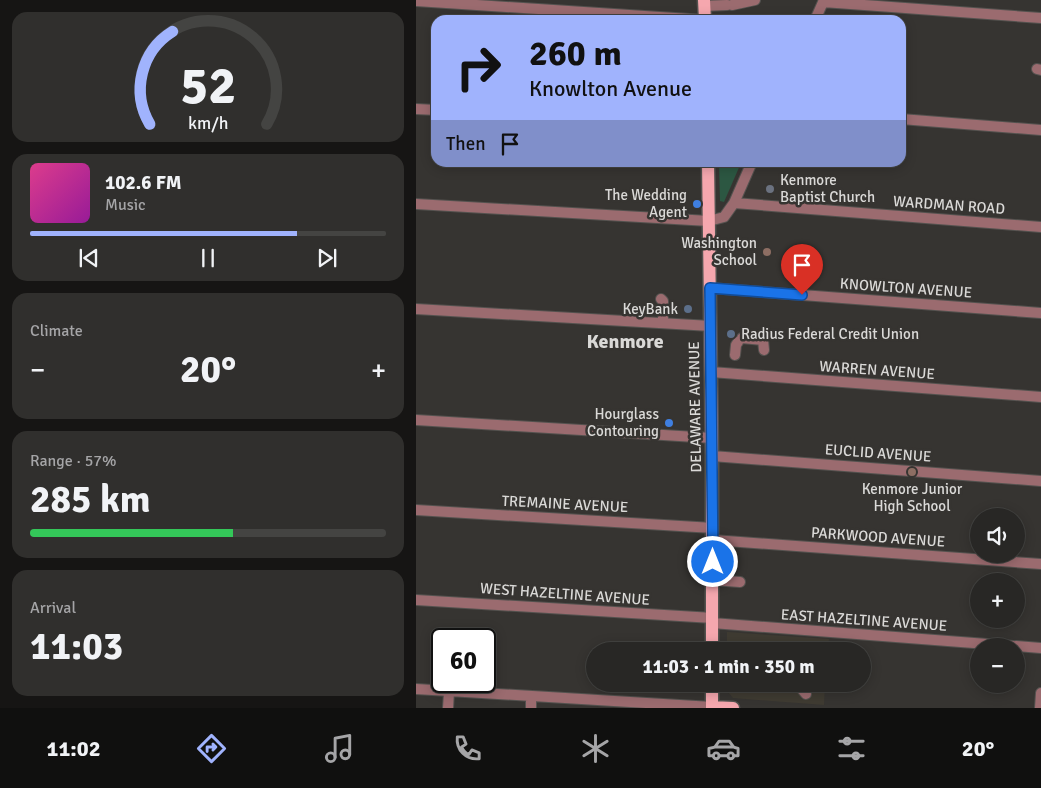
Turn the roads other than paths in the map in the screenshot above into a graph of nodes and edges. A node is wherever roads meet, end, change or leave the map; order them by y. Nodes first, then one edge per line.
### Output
1 (755, 0) edge
2 (416, 1) edge
3 (823, 1) edge
4 (704, 3) edge
5 (629, 15) edge
6 (817, 15) edge
7 (1041, 18) edge
8 (416, 109) edge
9 (431, 110) edge
10 (906, 119) edge
11 (1041, 130) edge
12 (708, 167) edge
13 (750, 167) edge
14 (734, 203) junction
15 (416, 204) edge
16 (709, 221) junction
17 (1041, 227) edge
18 (710, 288) junction
19 (662, 299) dead end
20 (416, 309) edge
21 (1041, 314) edge
22 (662, 323) junction
23 (711, 326) junction
24 (764, 350) dead end
25 (735, 355) dead end
26 (712, 372) junction
27 (1041, 397) edge
28 (416, 420) edge
29 (712, 438) junction
30 (712, 456) junction
31 (1041, 481) edge
32 (416, 510) edge
33 (713, 534) junction
34 (739, 542) junction
35 (794, 546) junction
36 (738, 553) dead end
37 (793, 557) dead end
38 (1041, 564) edge
39 (713, 580) junction
40 (740, 582) dead end
41 (416, 600) edge
42 (712, 621) junction
43 (712, 642) edge
44 (970, 642) edge
45 (1025, 647) edge
46 (1041, 648) edge
47 (416, 689) edge
48 (431, 690) edge
49 (712, 692) edge
50 (449, 693) edge
51 (465, 693) edge
52 (1041, 693) edge
53 (531, 697) junction
54 (614, 705) edge
55 (712, 707) edge
56 (448, 708) edge
57 (531, 708) edge
58 (733, 708) edge
59 (1040, 708) edge

1 - 4 street
2 - 5 street
3 - 6 street
3 - 7 street
8 - 9 street
10 - 11 street
12 - 16 main road, DELAWARE AVENUE
13 - 14 street
14 - 16 street
14 - 17 street, WARDMAN ROAD
15 - 16 street
16 - 18 main road, DELAWARE AVENUE
18 - 21 street, KNOWLTON AVENUE
18 - 23 main road, DELAWARE AVENUE
19 - 22 street
20 - 22 street
22 - 23 street
23 - 26 main road, DELAWARE AVENUE
24 - 25 street
26 - 27 street, WARREN AVENUE
26 - 29 main road, DELAWARE AVENUE
28 - 29 street
29 - 30 main road, DELAWARE AVENUE
30 - 31 street, EUCLID AVENUE
30 - 33 main road, DELAWARE AVENUE
32 - 33 street, TREMAINE AVENUE
33 - 34 street, PARKWOOD AVENUE
33 - 39 main road, DELAWARE AVENUE
34 - 35 street, PARKWOOD AVENUE
34 - 36 street
35 - 37 street
35 - 38 street, PARKWOOD AVENUE
39 - 40 street
39 - 42 main road, DELAWARE AVENUE
41 - 42 street, WEST HAZELTINE AVENUE
42 - 43 main road, DELAWARE AVENUE
42 - 44 street, EAST HAZELTINE AVENUE
45 - 46 street, EAST HAZELTINE AVENUE
47 - 48 street
49 - 55 main road
50 - 56 street
51 - 53 street
52 - 59 street
53 - 54 street
53 - 57 street
54 - 55 street
55 - 58 main road

